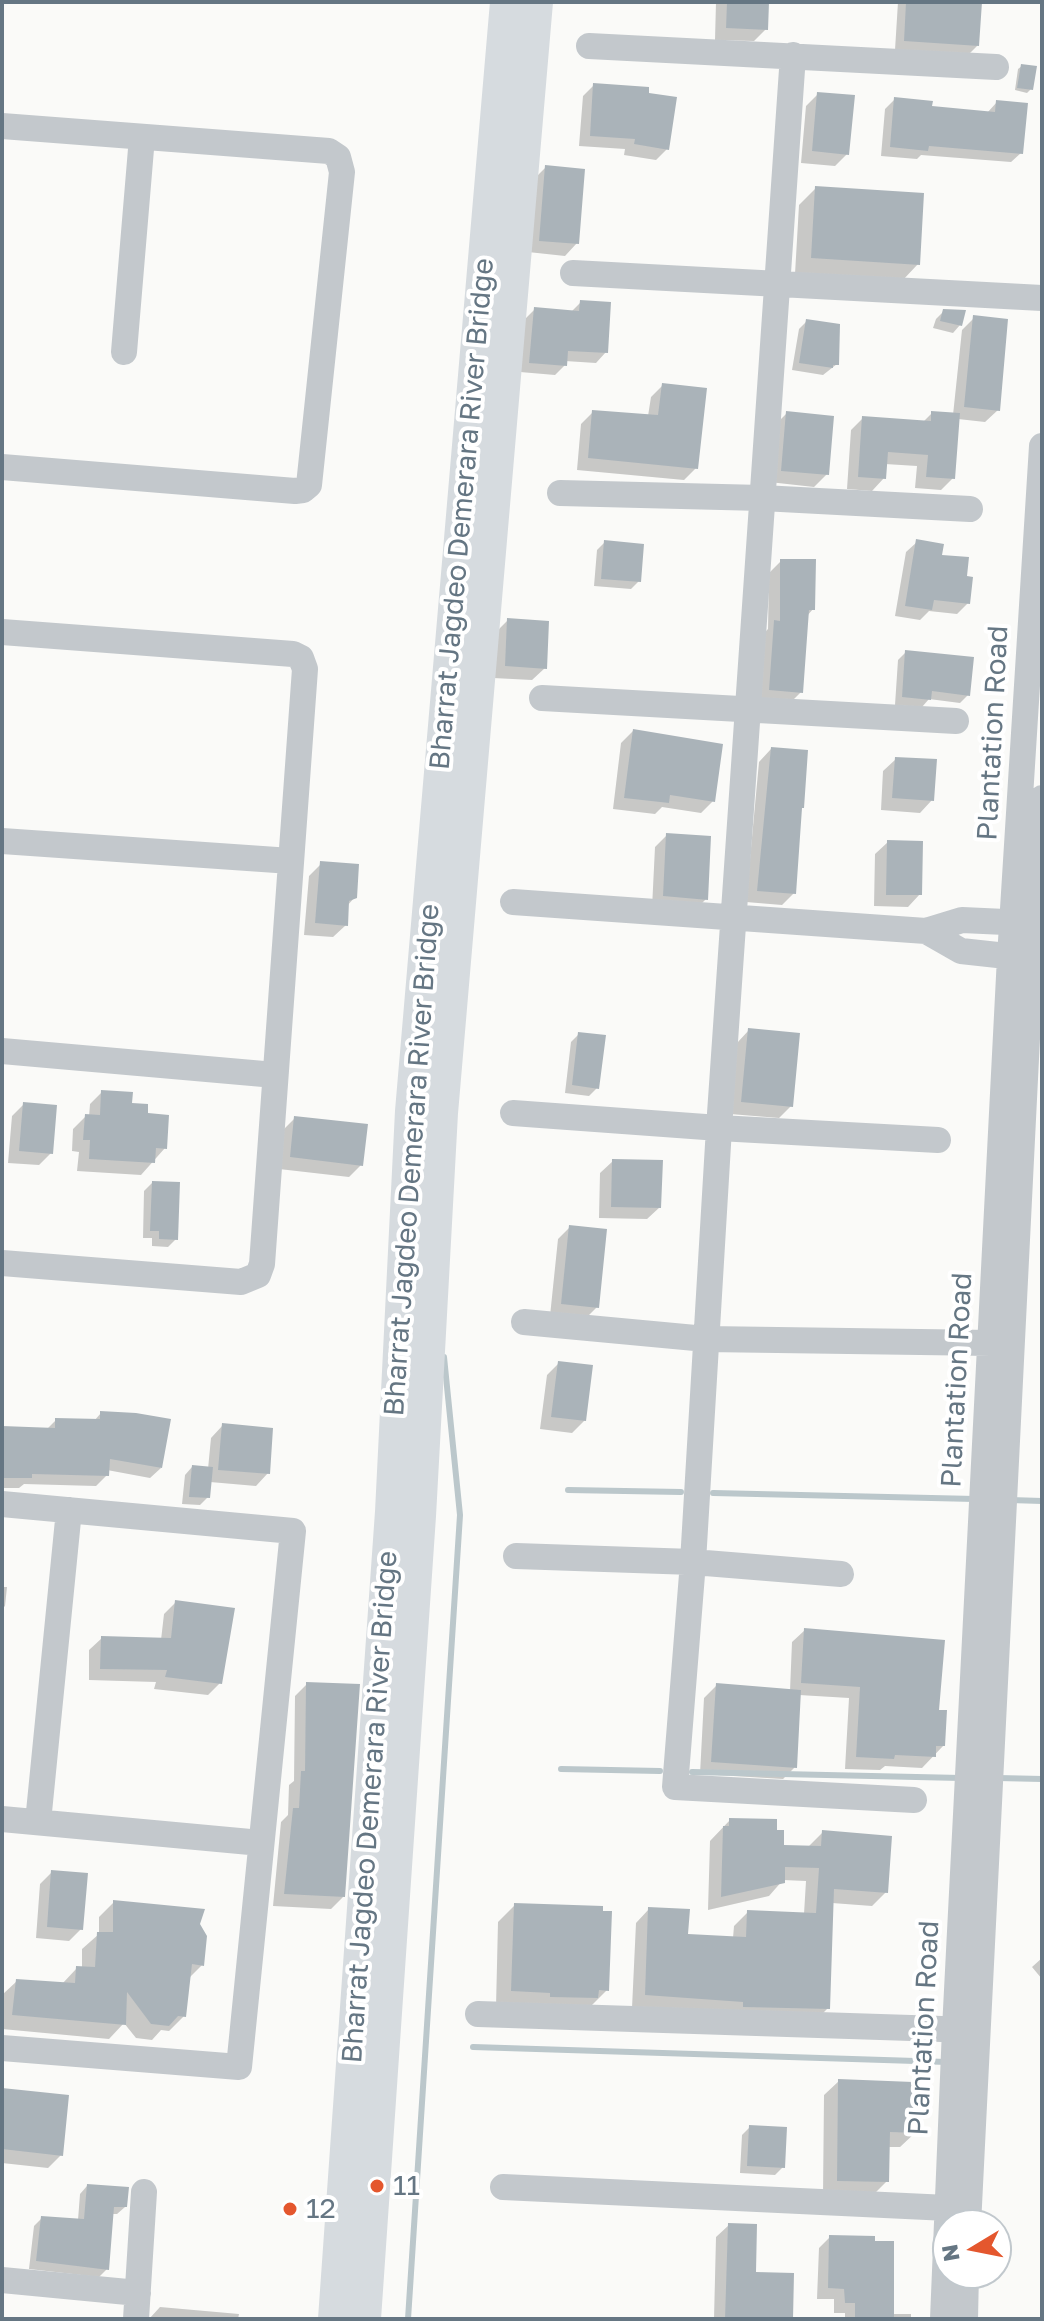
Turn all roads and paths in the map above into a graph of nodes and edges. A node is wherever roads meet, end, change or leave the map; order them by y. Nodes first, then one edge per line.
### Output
1 (506, 2) edge
2 (537, 2) edge
3 (589, 46) dead end
4 (793, 55) junction
5 (996, 67) dead end
6 (2, 126) edge
7 (142, 137) junction
8 (573, 273) dead end
9 (776, 283) junction
10 (1042, 298) edge
11 (124, 352) dead end
12 (1042, 446) edge
13 (2, 467) edge
14 (560, 493) dead end
15 (762, 498) junction
16 (970, 509) dead end
17 (2, 632) edge
18 (542, 698) dead end
19 (748, 709) junction
20 (956, 721) dead end
21 (1042, 798) edge
22 (2, 841) edge
23 (1033, 855) edge
24 (291, 861) junction
25 (513, 902) dead end
26 (734, 916) junction
27 (1023, 923) junction
28 (926, 931) junction
29 (1020, 958) junction
30 (2, 1051) edge
31 (275, 1075) junction
32 (513, 1113) dead end
33 (719, 1128) junction
34 (938, 1140) dead end
35 (2, 1263) edge
36 (524, 1322) dead end
37 (706, 1339) junction
38 (991, 1343) junction
39 (2, 1504) edge
40 (69, 1510) junction
41 (516, 1556) dead end
42 (693, 1562) junction
43 (841, 1574) dead end
44 (914, 1800) dead end
45 (2, 1819) edge
46 (38, 1822) junction
47 (261, 1843) junction
48 (478, 2014) dead end
49 (966, 2030) junction
50 (2, 2048) edge
51 (503, 2187) dead end
52 (144, 2192) dead end
53 (948, 2208) junction
54 (968, 2209) edge
55 (2, 2280) edge
56 (966, 2289) edge
57 (137, 2306) edge
58 (334, 2319) edge
59 (365, 2319) edge
60 (943, 2319) edge
61 (965, 2319) edge

1 - 58 main road, Bharrat Jagdeo Demerara River Bridge
2 - 59 main road, Bharrat Jagdeo Demerara River Bridge
3 - 4 street
4 - 5 street
4 - 9 street
6 - 7 street
7 - 11 street
7 - 13 street
8 - 9 street
9 - 10 street
9 - 15 street
12 - 23 street, Plantation Road
14 - 15 street
15 - 16 street
15 - 19 street
17 - 24 street
18 - 19 street
19 - 20 street
19 - 26 street
21 - 23 street, Plantation Road
22 - 24 street
23 - 27 street, Plantation Road
24 - 31 street
25 - 26 street
26 - 28 street
26 - 33 street
27 - 28 street
27 - 29 street, Plantation Road
28 - 29 street
29 - 38 street, Plantation Road
29 - 49 street, Plantation Road
30 - 31 street
31 - 35 street
32 - 33 street
33 - 34 street
33 - 37 street
36 - 37 street
37 - 38 street
37 - 42 street
38 - 49 street, Plantation Road
39 - 40 street
40 - 46 street
40 - 47 street
41 - 42 street
42 - 43 street
42 - 44 street
45 - 46 street
46 - 47 street
47 - 50 street
48 - 49 street
49 - 53 street, Plantation Road
49 - 54 street, Plantation Road
51 - 53 street
52 - 57 street
53 - 60 street, Plantation Road
55 - 57 street
56 - 61 street

